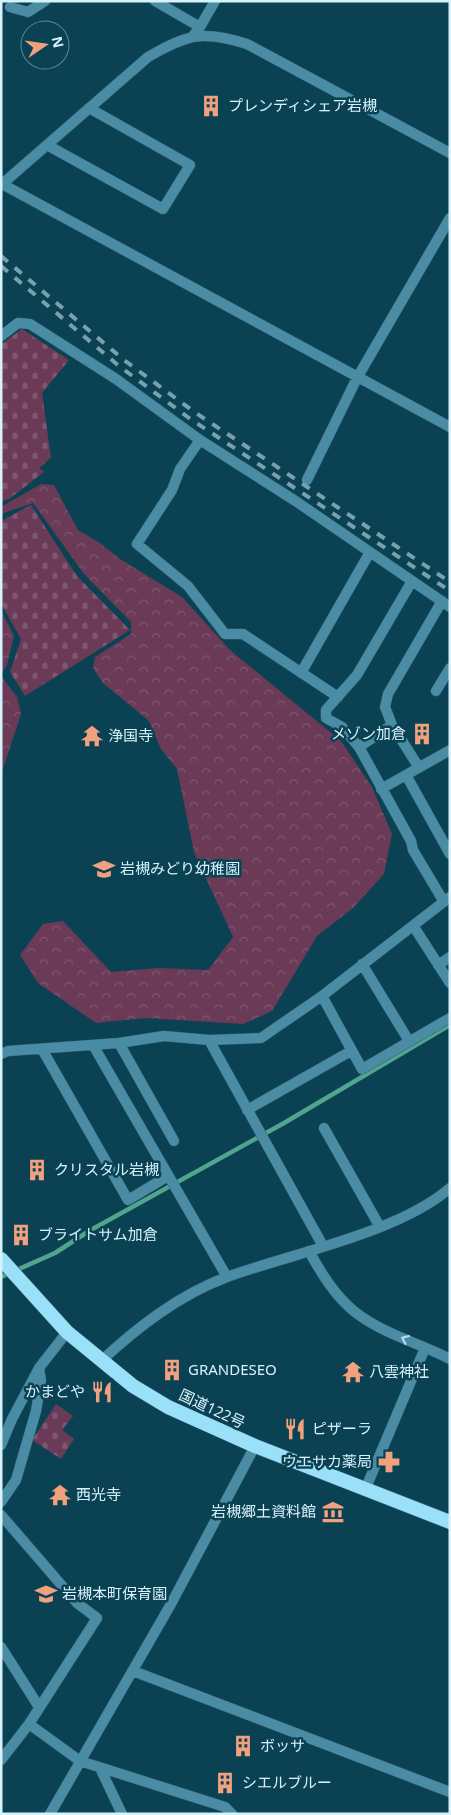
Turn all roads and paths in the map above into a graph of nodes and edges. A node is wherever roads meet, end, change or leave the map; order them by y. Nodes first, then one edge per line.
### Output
1 (45, 1) edge
2 (155, 1) edge
3 (214, 1) edge
4 (10, 7) dead end
5 (200, 27) junction
6 (193, 36) junction
7 (89, 108) junction
8 (47, 145) junction
9 (450, 153) edge
10 (2, 185) edge
11 (450, 218) edge
12 (1, 336) edge
13 (357, 378) junction
14 (450, 427) edge
15 (200, 440) junction
16 (307, 480) dead end
17 (370, 552) junction
18 (412, 581) junction
19 (446, 604) edge
20 (450, 668) edge
21 (302, 673) junction
22 (436, 691) dead end
23 (338, 697) junction
24 (392, 725) junction
25 (359, 747) junction
26 (450, 750) edge
27 (418, 766) junction
28 (406, 774) junction
29 (381, 789) junction
30 (450, 854) edge
31 (447, 899) edge
32 (414, 927) junction
33 (450, 957) edge
34 (362, 964) junction
35 (438, 965) junction
36 (450, 983) edge
37 (322, 996) junction
38 (450, 1018) edge
39 (209, 1040) junction
40 (409, 1040) junction
41 (119, 1043) junction
42 (93, 1045) junction
43 (42, 1049) junction
44 (351, 1051) junction
45 (1, 1054) edge
46 (247, 1110) junction
47 (324, 1128) dead end
48 (174, 1141) dead end
49 (168, 1176) junction
50 (449, 1190) edge
51 (380, 1226) junction
52 (323, 1246) junction
53 (309, 1250) junction
54 (1, 1260) edge
55 (227, 1277) junction
56 (68, 1332) junction
57 (425, 1348) junction
58 (450, 1359) edge
59 (102, 1361) junction
60 (39, 1368) junction
61 (1, 1445) edge
62 (254, 1446) junction
63 (365, 1490) junction
64 (1, 1502) edge
65 (1, 1515) edge
66 (450, 1522) edge
67 (1, 1647) edge
68 (133, 1671) junction
69 (39, 1707) junction
70 (28, 1724) junction
71 (1, 1760) edge
72 (80, 1761) junction
73 (100, 1768) junction
74 (450, 1792) edge
75 (51, 1813) edge
76 (122, 1814) edge
77 (232, 1814) edge

1 - 4 street
2 - 5 street
3 - 5 street
5 - 6 street
6 - 7 street
6 - 9 street
7 - 8 street
7 - 8 street
8 - 10 street
10 - 13 street
11 - 13 street
12 - 15 street
13 - 14 street
13 - 16 street
15 - 17 street
15 - 21 street
17 - 18 street
17 - 21 street
18 - 19 street
18 - 23 street
19 - 24 street
20 - 22 street
21 - 23 street
23 - 25 street
24 - 25 street
24 - 27 street
25 - 29 street
26 - 27 street
27 - 28 street
28 - 29 street
28 - 30 street
29 - 31 street
31 - 32 street
32 - 34 street
32 - 35 street
33 - 35 street
34 - 37 street
34 - 40 street
35 - 36 street
37 - 39 street
37 - 44 street
38 - 40 street
39 - 41 street
39 - 46 street
40 - 44 street
41 - 42 street
41 - 48 street
42 - 43 street
42 - 49 street
43 - 45 street
43 - 49 street
44 - 46 street
46 - 52 street
47 - 51 street
49 - 55 street
50 - 51 street
51 - 52 street
52 - 53 street
53 - 55 street
57 -> 53 street
54 - 56 highway, 国道122号
55 - 59 street
56 - 59 highway, 国道122号
56 - 60 street
57 - 58 street
57 - 63 street
59 - 62 highway, 国道122号
60 - 61 street
60 - 64 street
62 - 63 highway, 国道122号
62 - 68 street
63 - 66 highway, 国道122号
65 - 69 street
67 - 69 street
68 - 72 street
68 - 74 street
69 - 70 street
70 - 71 street
70 - 72 street
72 - 73 street
72 - 75 street
73 - 76 street
73 - 77 street

